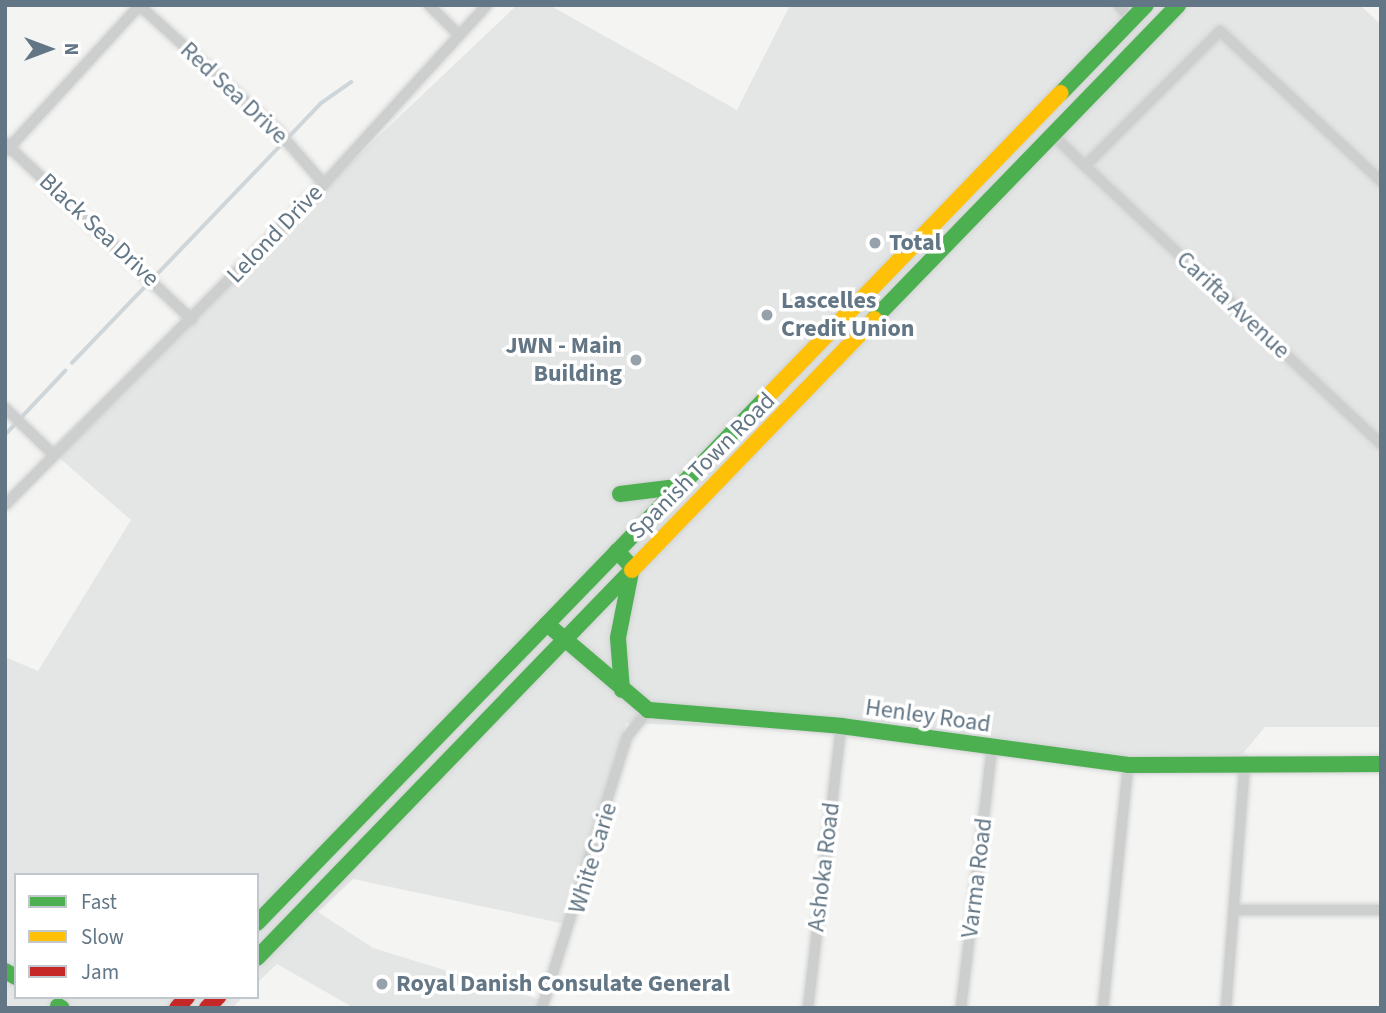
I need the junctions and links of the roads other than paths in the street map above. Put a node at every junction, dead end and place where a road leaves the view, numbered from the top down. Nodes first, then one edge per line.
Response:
1 (140, 5) edge
2 (429, 5) edge
3 (487, 5) edge
4 (1119, 5) edge
5 (1146, 5) edge
6 (1178, 5) edge
7 (1131, 21) junction
8 (459, 35) junction
9 (1053, 135) junction
10 (7, 147) edge
11 (1085, 166) junction
12 (1381, 181) edge
13 (324, 184) junction
14 (879, 282) junction
15 (899, 300) junction
16 (192, 320) junction
17 (6, 410) edge
18 (1381, 444) edge
19 (54, 455) junction
20 (680, 486) junction
21 (620, 494) dead end
22 (5, 505) edge
23 (617, 551) junction
24 (632, 567) junction
25 (547, 624) junction
26 (566, 641) junction
27 (622, 690) junction
28 (648, 710) junction
29 (841, 726) junction
30 (992, 748) junction
31 (1245, 761) junction
32 (1381, 764) edge
33 (1128, 765) junction
34 (441, 769) junction
35 (308, 870) junction
36 (1235, 911) junction
37 (1381, 911) edge
38 (259, 921) edge
39 (259, 956) edge
40 (542, 1008) edge
41 (807, 1008) edge
42 (961, 1008) edge
43 (1103, 1008) edge
44 (1226, 1008) edge

1 - 10 street
1 - 13 street, Red Sea Drive
2 - 8 street
3 - 8 street, Lelond Drive
4 - 7 street
5 - 7 main road, Spanish Town Road
6 - 9 main road, Spanish Town Road
7 - 14 main road, Spanish Town Road
8 - 13 street, Lelond Drive
9 - 11 street, Carifta Avenue
9 - 15 main road, Spanish Town Road
10 - 16 street, Black Sea Drive
11 - 12 street
11 - 18 street, Carifta Avenue
13 - 16 street, Lelond Drive
14 - 15 main road
14 - 20 main road, Spanish Town Road
15 - 24 main road, Spanish Town Road
16 - 19 street, Lelond Drive
17 - 19 street
19 - 22 street, Lelond Drive
20 - 21 main road
20 - 23 main road, Spanish Town Road
23 - 24 main road
23 - 25 main road, Spanish Town Road
24 - 26 main road, Spanish Town Road
24 - 27 main road
25 - 26 main road
25 - 35 main road, Spanish Town Road
26 - 27 main road
26 - 34 main road, Spanish Town Road
27 - 28 main road
28 - 29 main road, Henley Road
28 - 40 street, White Carie
29 - 30 main road, Henley Road
29 - 41 street, Ashoka Road
30 - 33 main road, Henley Road
30 - 42 street, Varma Road
31 - 32 main road, Henley Road
31 - 33 main road, Henley Road
31 - 36 street
33 - 43 street
34 - 35 main road
34 - 39 main road, Spanish Town Road
35 - 38 main road, Spanish Town Road
36 - 37 street
36 - 44 street

